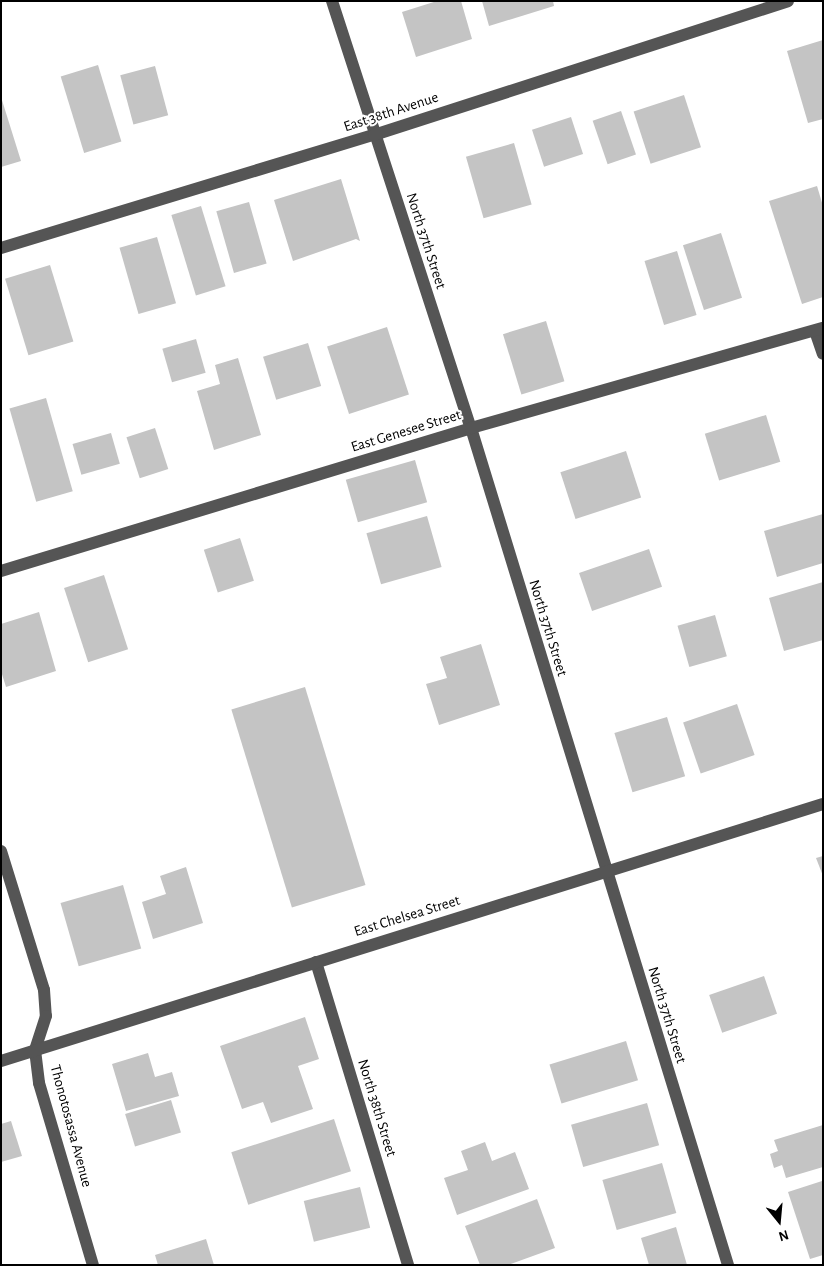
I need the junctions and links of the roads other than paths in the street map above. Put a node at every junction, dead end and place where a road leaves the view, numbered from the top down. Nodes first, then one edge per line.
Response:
1 (332, 1) edge
2 (788, 1) edge
3 (374, 135) junction
4 (1, 248) edge
5 (819, 330) edge
6 (823, 354) edge
7 (471, 428) junction
8 (1, 572) edge
9 (823, 804) edge
10 (1, 850) edge
11 (605, 872) junction
12 (316, 962) junction
13 (35, 1050) junction
14 (1, 1061) edge
15 (93, 1265) edge
16 (408, 1265) edge
17 (728, 1265) edge

1 - 3 street, North 37th Street
2 - 3 street, East 38th Avenue
3 - 4 street, East 38th Avenue
3 - 7 street, North 37th Street
5 - 6 street
5 - 7 street, East Genesee Street
7 - 8 street, East Genesee Street
7 - 11 street, North 37th Street
9 - 11 street, East Chelsea Street
10 - 13 street, Thonotosassa Avenue
11 - 12 street, East Chelsea Street
11 - 17 street, North 37th Street
12 - 13 street, East Chelsea Street
12 - 16 street, North 38th Street
13 - 14 street, East Chelsea Street
13 - 15 street, Thonotosassa Avenue

